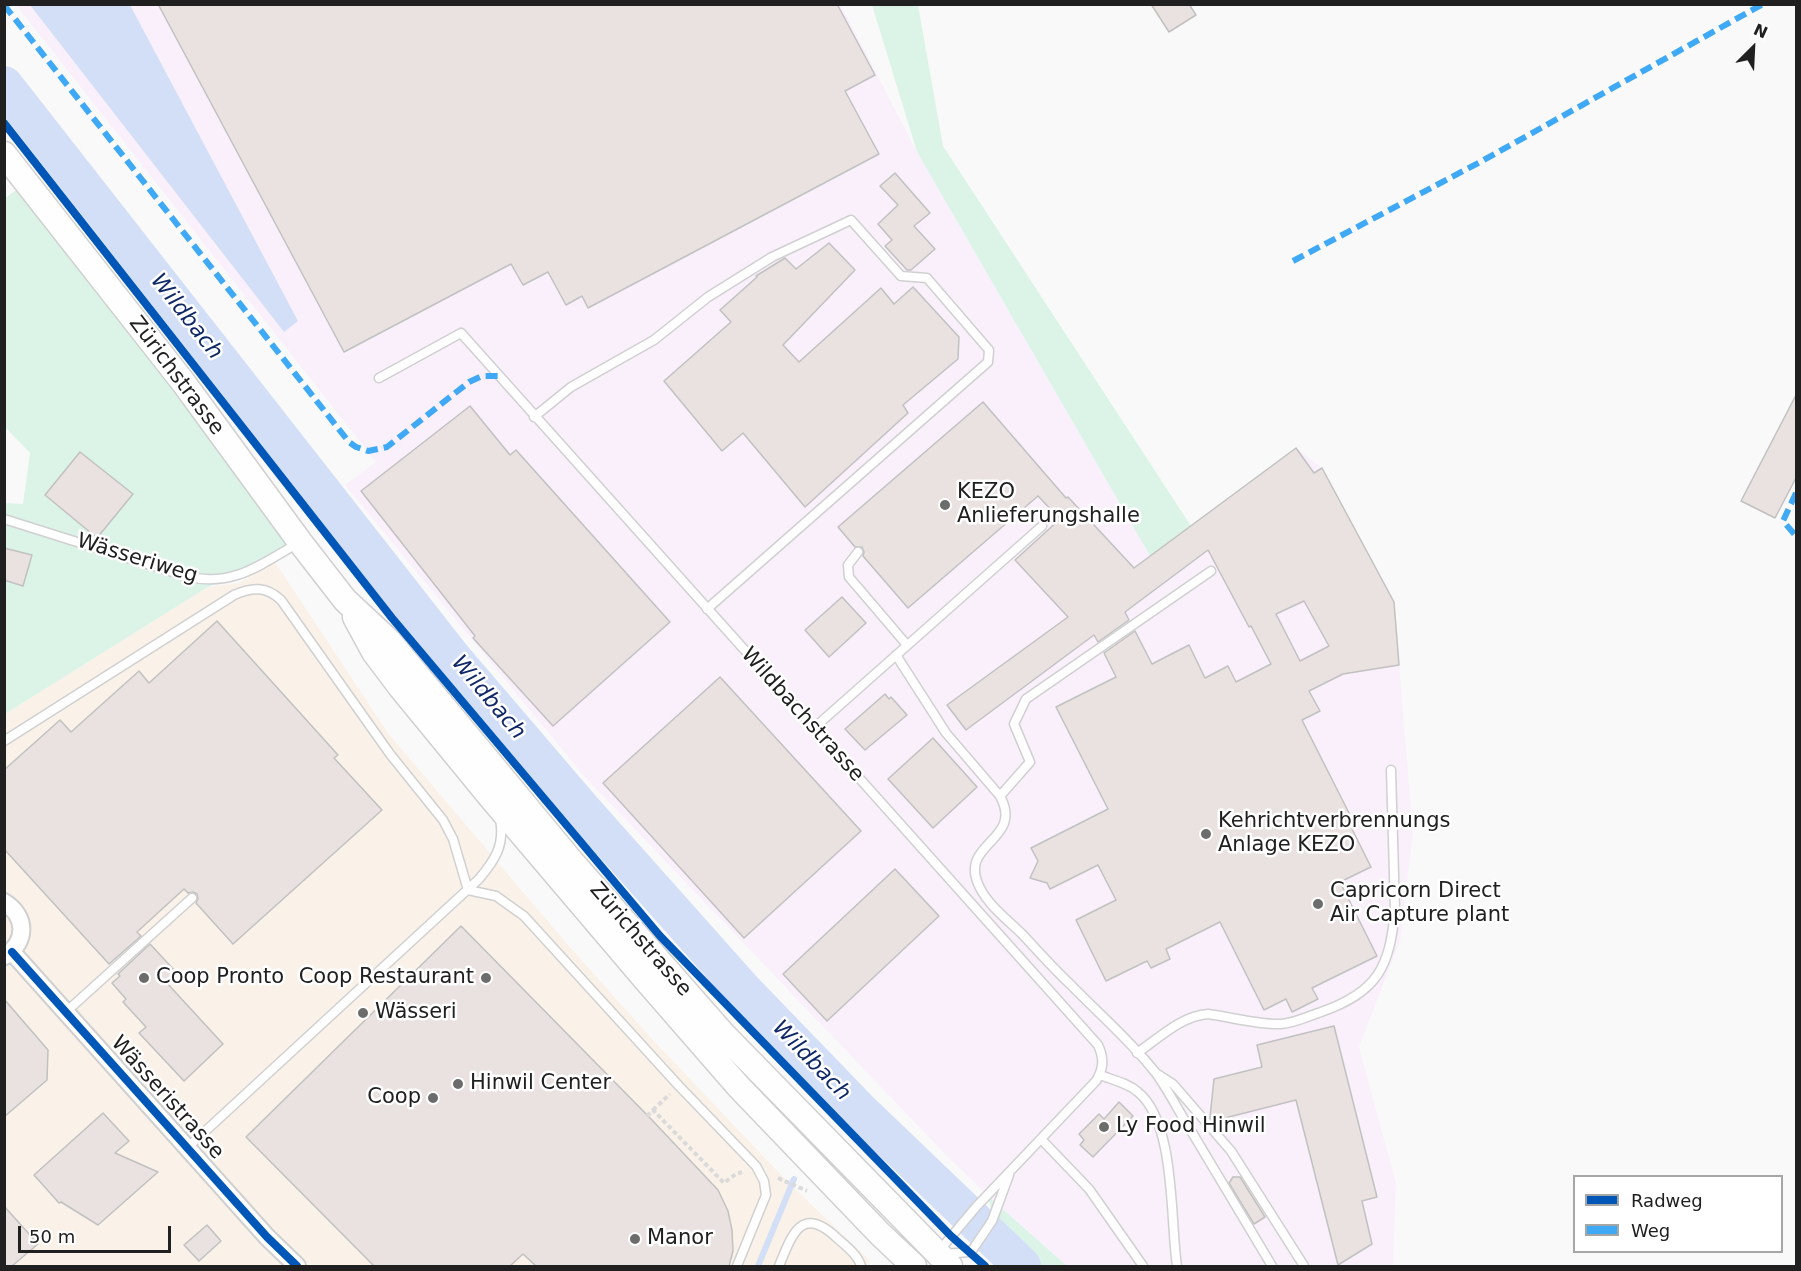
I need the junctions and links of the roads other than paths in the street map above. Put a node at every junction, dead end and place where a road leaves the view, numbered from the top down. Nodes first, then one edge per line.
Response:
1 (4, 154) edge
2 (379, 378) dead end
3 (534, 417) junction
4 (4, 519) edge
5 (1042, 526) dead end
6 (300, 542) junction
7 (858, 552) dead end
8 (1211, 571) dead end
9 (345, 600) junction
10 (707, 609) junction
11 (907, 645) junction
12 (896, 655) junction
13 (814, 728) junction
14 (4, 741) edge
15 (1391, 770) dead end
16 (1000, 796) junction
17 (492, 799) junction
18 (468, 890) junction
19 (192, 898) dead end
20 (4, 902) edge
21 (8, 954) edge
22 (67, 1011) junction
23 (1137, 1053) junction
24 (1155, 1072) junction
25 (1100, 1075) junction
26 (1041, 1139) junction
27 (188, 1148) junction
28 (1011, 1170) junction
29 (936, 1262) edge
30 (297, 1266) edge
31 (737, 1266) edge
32 (779, 1266) edge
33 (861, 1266) edge
34 (914, 1266) edge
35 (1143, 1266) edge
36 (1177, 1266) edge
37 (1272, 1266) edge
38 (1304, 1266) edge

1 - 6 main road, Zürichstrasse
2 - 3 lane, Wildbachstrasse
3 - 10 lane, Wildbachstrasse
3 - 10 lane
4 - 6 lane, Wässeriweg
5 - 11 lane
6 - 9 main road, Zürichstrasse
7 - 11 lane
8 - 16 lane
9 - 17 main road, Zürichstrasse
9 - 29 main road, Zürichstrasse
10 - 13 lane, Wildbachstrasse
11 - 12 lane
12 - 13 lane
12 - 16 lane
13 - 25 lane, Wildbachstrasse
14 - 18 lane
15 - 23 lane
16 - 23 lane
17 - 18 lane
17 - 34 main road, Zürichstrasse
18 - 27 lane
18 - 31 lane
19 - 22 lane
20 - 21 street, Wässeristrasse
21 - 22 street, Wässeristrasse
22 - 27 street, Wässeristrasse
23 - 24 lane
24 - 37 lane
24 - 38 lane
25 - 26 lane
25 - 36 lane
26 - 28 lane
26 - 35 lane
27 - 30 street, Wässeristrasse
28 - 29 lane
28 - 29 lane
32 - 33 lane

